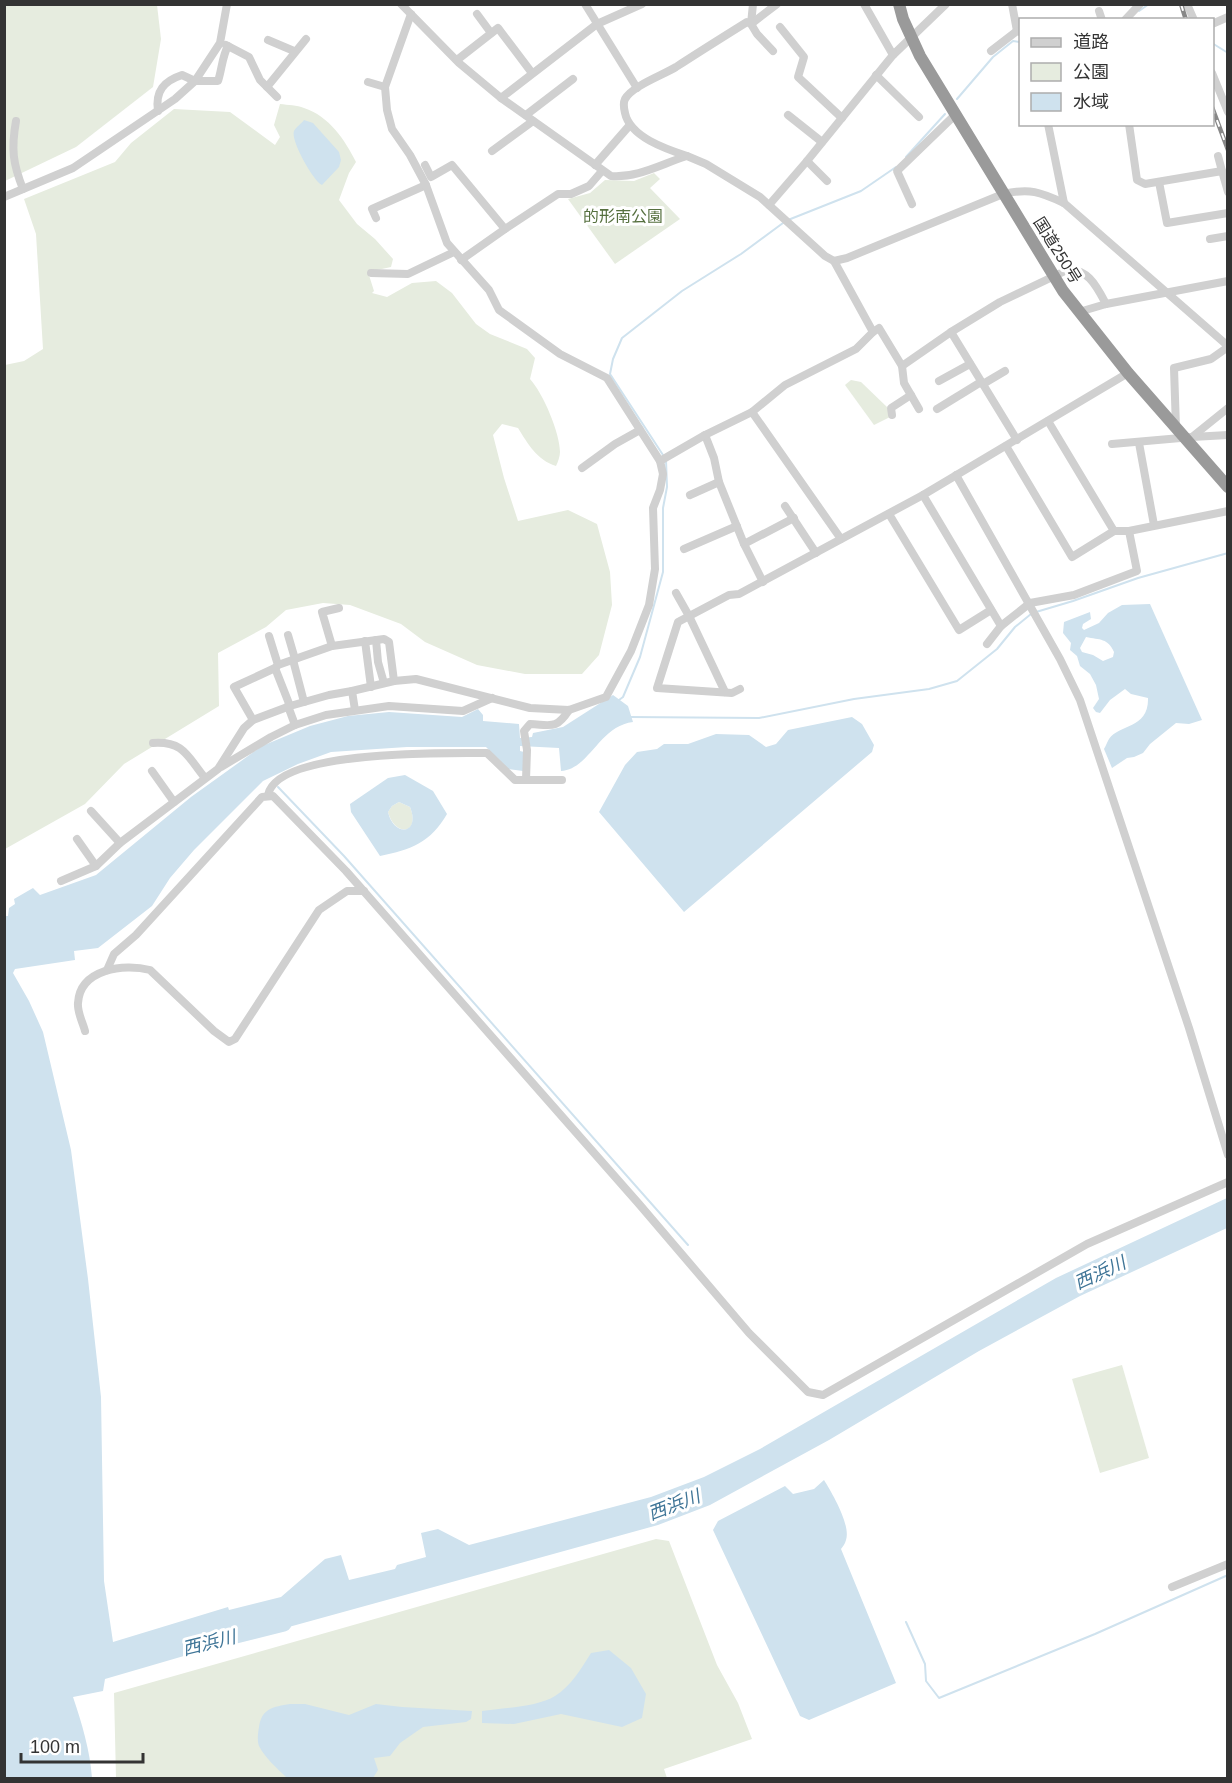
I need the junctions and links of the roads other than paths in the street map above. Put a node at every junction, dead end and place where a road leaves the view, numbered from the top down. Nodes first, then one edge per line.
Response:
1 (226, 4) edge
2 (401, 4) edge
3 (585, 4) edge
4 (642, 4) edge
5 (753, 4) edge
6 (777, 4) edge
7 (864, 4) edge
8 (899, 4) edge
9 (946, 4) edge
10 (1012, 4) edge
11 (1140, 4) edge
12 (1187, 4) edge
13 (411, 14) junction
14 (477, 14) dead end
15 (1127, 18) edge
16 (1193, 18) edge
17 (597, 24) junction
18 (751, 24) junction
19 (780, 27) dead end
20 (1019, 32) edge
21 (491, 33) junction
22 (911, 38) junction
23 (306, 39) dead end
24 (268, 40) dead end
25 (224, 44) junction
26 (294, 51) junction
27 (773, 51) dead end
28 (991, 51) dead end
29 (892, 55) junction
30 (457, 60) junction
31 (532, 73) junction
32 (876, 75) junction
33 (1214, 78) edge
34 (573, 79) dead end
35 (195, 81) junction
36 (368, 82) dead end
37 (267, 87) junction
38 (385, 87) junction
39 (637, 88) junction
40 (277, 97) dead end
41 (501, 98) junction
42 (158, 111) junction
43 (1227, 112) edge
44 (956, 114) junction
45 (788, 115) dead end
46 (919, 117) dead end
47 (529, 118) junction
48 (842, 118) junction
49 (16, 121) dead end
50 (629, 126) junction
51 (1048, 126) edge
52 (1129, 126) edge
53 (822, 142) junction
54 (492, 151) dead end
55 (687, 156) junction
56 (1218, 156) dead end
57 (807, 161) junction
58 (425, 165) dead end
59 (598, 168) junction
60 (1222, 171) junction
61 (827, 181) dead end
62 (1159, 182) junction
63 (426, 185) junction
64 (23, 189) junction
65 (1227, 192) edge
66 (1003, 194) junction
67 (4, 197) edge
68 (1064, 203) junction
69 (912, 204) dead end
70 (769, 205) junction
71 (1227, 213) edge
72 (376, 218) dead end
73 (505, 229) junction
74 (1227, 236) edge
75 (1210, 238) dead end
76 (454, 252) junction
77 (461, 260) junction
78 (834, 261) junction
79 (371, 273) dead end
80 (1054, 277) junction
81 (1227, 281) edge
82 (1164, 292) junction
83 (1106, 304) junction
84 (1079, 312) junction
85 (873, 332) junction
86 (951, 332) junction
87 (1227, 347) edge
88 (970, 363) junction
89 (902, 366) junction
90 (1005, 371) dead end
91 (1128, 373) junction
92 (939, 381) dead end
93 (982, 383) junction
94 (912, 395) junction
95 (1227, 408) edge
96 (919, 409) dead end
97 (937, 409) dead end
98 (752, 412) junction
99 (892, 415) dead end
100 (1048, 421) junction
101 (640, 430) junction
102 (705, 435) junction
103 (1184, 435) junction
104 (1227, 435) edge
105 (1017, 440) junction
106 (1139, 443) junction
107 (1112, 444) dead end
108 (1006, 446) junction
109 (660, 461) junction
110 (582, 468) dead end
111 (956, 475) junction
112 (719, 482) junction
113 (1227, 487) edge
114 (690, 495) dead end
115 (923, 495) junction
116 (785, 506) dead end
117 (1227, 511) edge
118 (889, 514) junction
119 (794, 518) junction
120 (1154, 525) junction
121 (737, 526) junction
122 (1114, 531) junction
123 (1129, 531) junction
124 (842, 539) junction
125 (744, 544) junction
126 (684, 549) dead end
127 (816, 553) junction
128 (763, 582) junction
129 (676, 592) dead end
130 (339, 608) dead end
131 (991, 610) junction
132 (1033, 610) junction
133 (689, 616) junction
134 (1001, 626) junction
135 (288, 635) dead end
136 (269, 636) dead end
137 (376, 640) junction
138 (364, 641) junction
139 (987, 644) dead end
140 (332, 646) junction
141 (294, 660) junction
142 (277, 667) junction
143 (394, 681) junction
144 (384, 683) junction
145 (371, 687) junction
146 (740, 689) dead end
147 (352, 692) junction
148 (725, 692) junction
149 (492, 698) junction
150 (304, 702) junction
151 (289, 706) junction
152 (355, 710) junction
153 (568, 710) junction
154 (253, 720) junction
155 (295, 725) junction
156 (153, 743) dead end
157 (218, 769) junction
158 (152, 771) dead end
159 (205, 778) junction
160 (526, 780) junction
161 (562, 780) dead end
162 (268, 795) junction
163 (174, 802) junction
164 (91, 811) dead end
165 (77, 839) dead end
166 (120, 843) junction
167 (96, 866) junction
168 (61, 881) dead end
169 (364, 891) junction
170 (107, 970) junction
171 (85, 1031) dead end
172 (1227, 1155) edge
173 (1227, 1182) edge
174 (1227, 1564) edge
175 (1172, 1587) dead end

1 - 25 street
2 - 13 street
3 - 17 street
4 - 17 street
5 - 18 street
6 - 18 street
7 - 29 street
8 - 22 highway, 国道250号
9 - 22 street
10 - 20 street
11 - 15 street
12 - 16 street
13 - 30 street
13 - 38 street
14 - 21 street
17 - 31 street
17 - 39 street
18 - 27 street
18 - 39 street
19 - 48 street
20 - 28 street
21 - 30 street
21 - 31 street
22 - 29 street
22 - 44 highway, 国道250号
23 - 26 street
24 - 26 street
25 - 35 street
25 - 35 street
25 - 37 street
26 - 37 street
29 - 32 street
30 - 41 street
31 - 41 street
32 - 46 street
32 - 48 street
33 - 43 street
34 - 47 street
35 - 42 street
35 - 42 street
36 - 38 street
37 - 40 street
38 - 63 street
39 - 50 street
41 - 47 street
42 - 64 street
44 - 66 highway, 国道250号
44 - 69 street
45 - 53 street
47 - 54 street
47 - 59 street
48 - 53 street
49 - 64 street
50 - 55 street
50 - 59 street
51 - 68 street
52 - 62 street
53 - 57 street
55 - 59 street
55 - 70 street
56 - 60 street
57 - 61 street
57 - 70 street
58 - 73 street
59 - 73 street
60 - 62 street
60 - 65 street
62 - 71 street
63 - 72 street
63 - 76 street
64 - 67 street
66 - 68 street
66 - 78 street
66 - 80 highway, 国道250号
68 - 82 street
70 - 78 street
73 - 77 street
74 - 75 street
76 - 77 street
76 - 79 street
77 - 101 street
78 - 85 street
80 - 83 street
80 - 84 highway, 国道250号
80 - 86 street
81 - 82 street
82 - 83 street
82 - 87 street
83 - 84 street
84 - 91 highway, 国道250号
85 - 89 street
85 - 98 street
86 - 88 street
86 - 89 street
87 - 103 street
88 - 92 street
88 - 93 street
89 - 94 street
90 - 93 street
91 - 100 street
91 - 103 highway, 国道250号
93 - 97 street
93 - 105 street
94 - 96 street
94 - 99 street
95 - 103 street
98 - 102 street
98 - 124 street
100 - 105 street
100 - 122 street
101 - 109 street
101 - 110 street
102 - 109 street
102 - 112 street
103 - 104 street
103 - 106 street
103 - 113 highway, 国道250号
105 - 108 street
106 - 107 street
106 - 120 street
108 - 111 street
108 - 122 street
109 - 153 street
111 - 115 street
111 - 132 street
112 - 114 street
112 - 121 street
115 - 118 street
115 - 131 street
116 - 119 street
117 - 120 street
118 - 124 street
118 - 131 street
119 - 125 street
119 - 127 street
120 - 123 street
121 - 125 street
121 - 126 street
122 - 123 street
123 - 132 street
124 - 127 street
125 - 128 street
127 - 128 street
128 - 133 street
129 - 133 street
130 - 140 street
131 - 134 street
132 - 134 street
132 - 172 street
133 - 148 street
133 - 148 street
134 - 139 street
135 - 141 street
136 - 142 street
137 - 138 street
137 - 143 street
137 - 144 street
138 - 140 street
138 - 145 street
140 - 141 street
141 - 142 street
141 - 150 street
142 - 151 street
142 - 154 street
143 - 144 street
143 - 149 street
144 - 145 street
145 - 147 street
146 - 148 street
147 - 150 street
147 - 152 street
149 - 152 street
149 - 153 street
150 - 151 street
151 - 154 street
151 - 155 street
152 - 155 street
153 - 160 street
154 - 157 street
155 - 157 street
156 - 159 street
157 - 159 street
158 - 163 street
159 - 163 street
160 - 161 street
160 - 162 street
162 - 169 street
162 - 170 street
163 - 166 street
164 - 166 street
165 - 167 street
166 - 167 street
167 - 168 street
169 - 170 street
169 - 173 street
170 - 171 street
174 - 175 street

